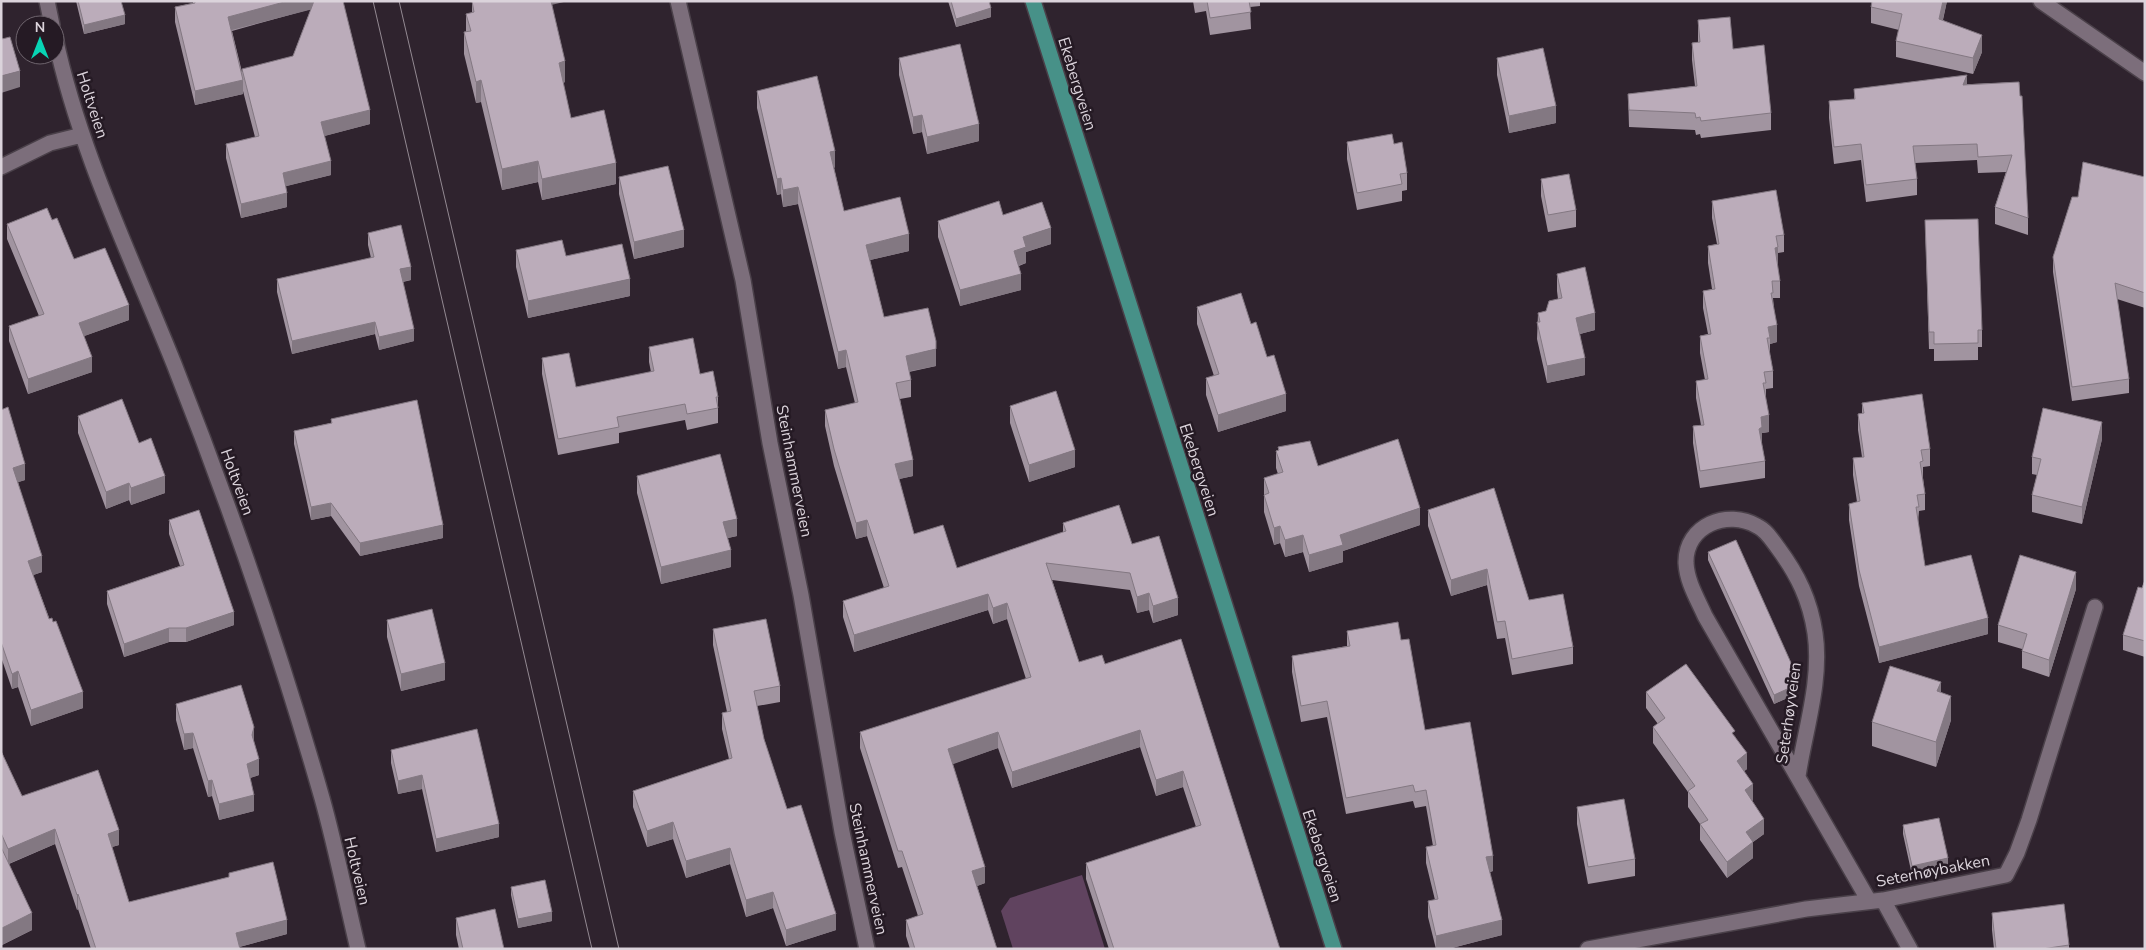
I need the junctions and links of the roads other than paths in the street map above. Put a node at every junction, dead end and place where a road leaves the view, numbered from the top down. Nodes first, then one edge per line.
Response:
1 (48, 1) edge
2 (678, 1) edge
3 (1033, 1) edge
4 (2041, 1) edge
5 (50, 15) edge
6 (61, 65) edge
7 (2145, 74) edge
8 (82, 135) junction
9 (1, 166) edge
10 (2095, 607) dead end
11 (1798, 776) junction
12 (1876, 900) junction
13 (358, 949) edge
14 (867, 949) edge
15 (1334, 949) edge
16 (1588, 949) edge
17 (1910, 949) edge

1 - 5 street
2 - 14 street, Steinhammerveien
3 - 15 main road, Ekebergveien
4 - 7 street
6 - 8 street, Holtveien
8 - 9 street
8 - 13 street, Holtveien
10 - 12 street, Seterhøybakken
11 - 11 street, Seterhøyveien
11 - 12 street, Seterhøyveien
12 - 16 street, Seterhøybakken
12 - 17 street

